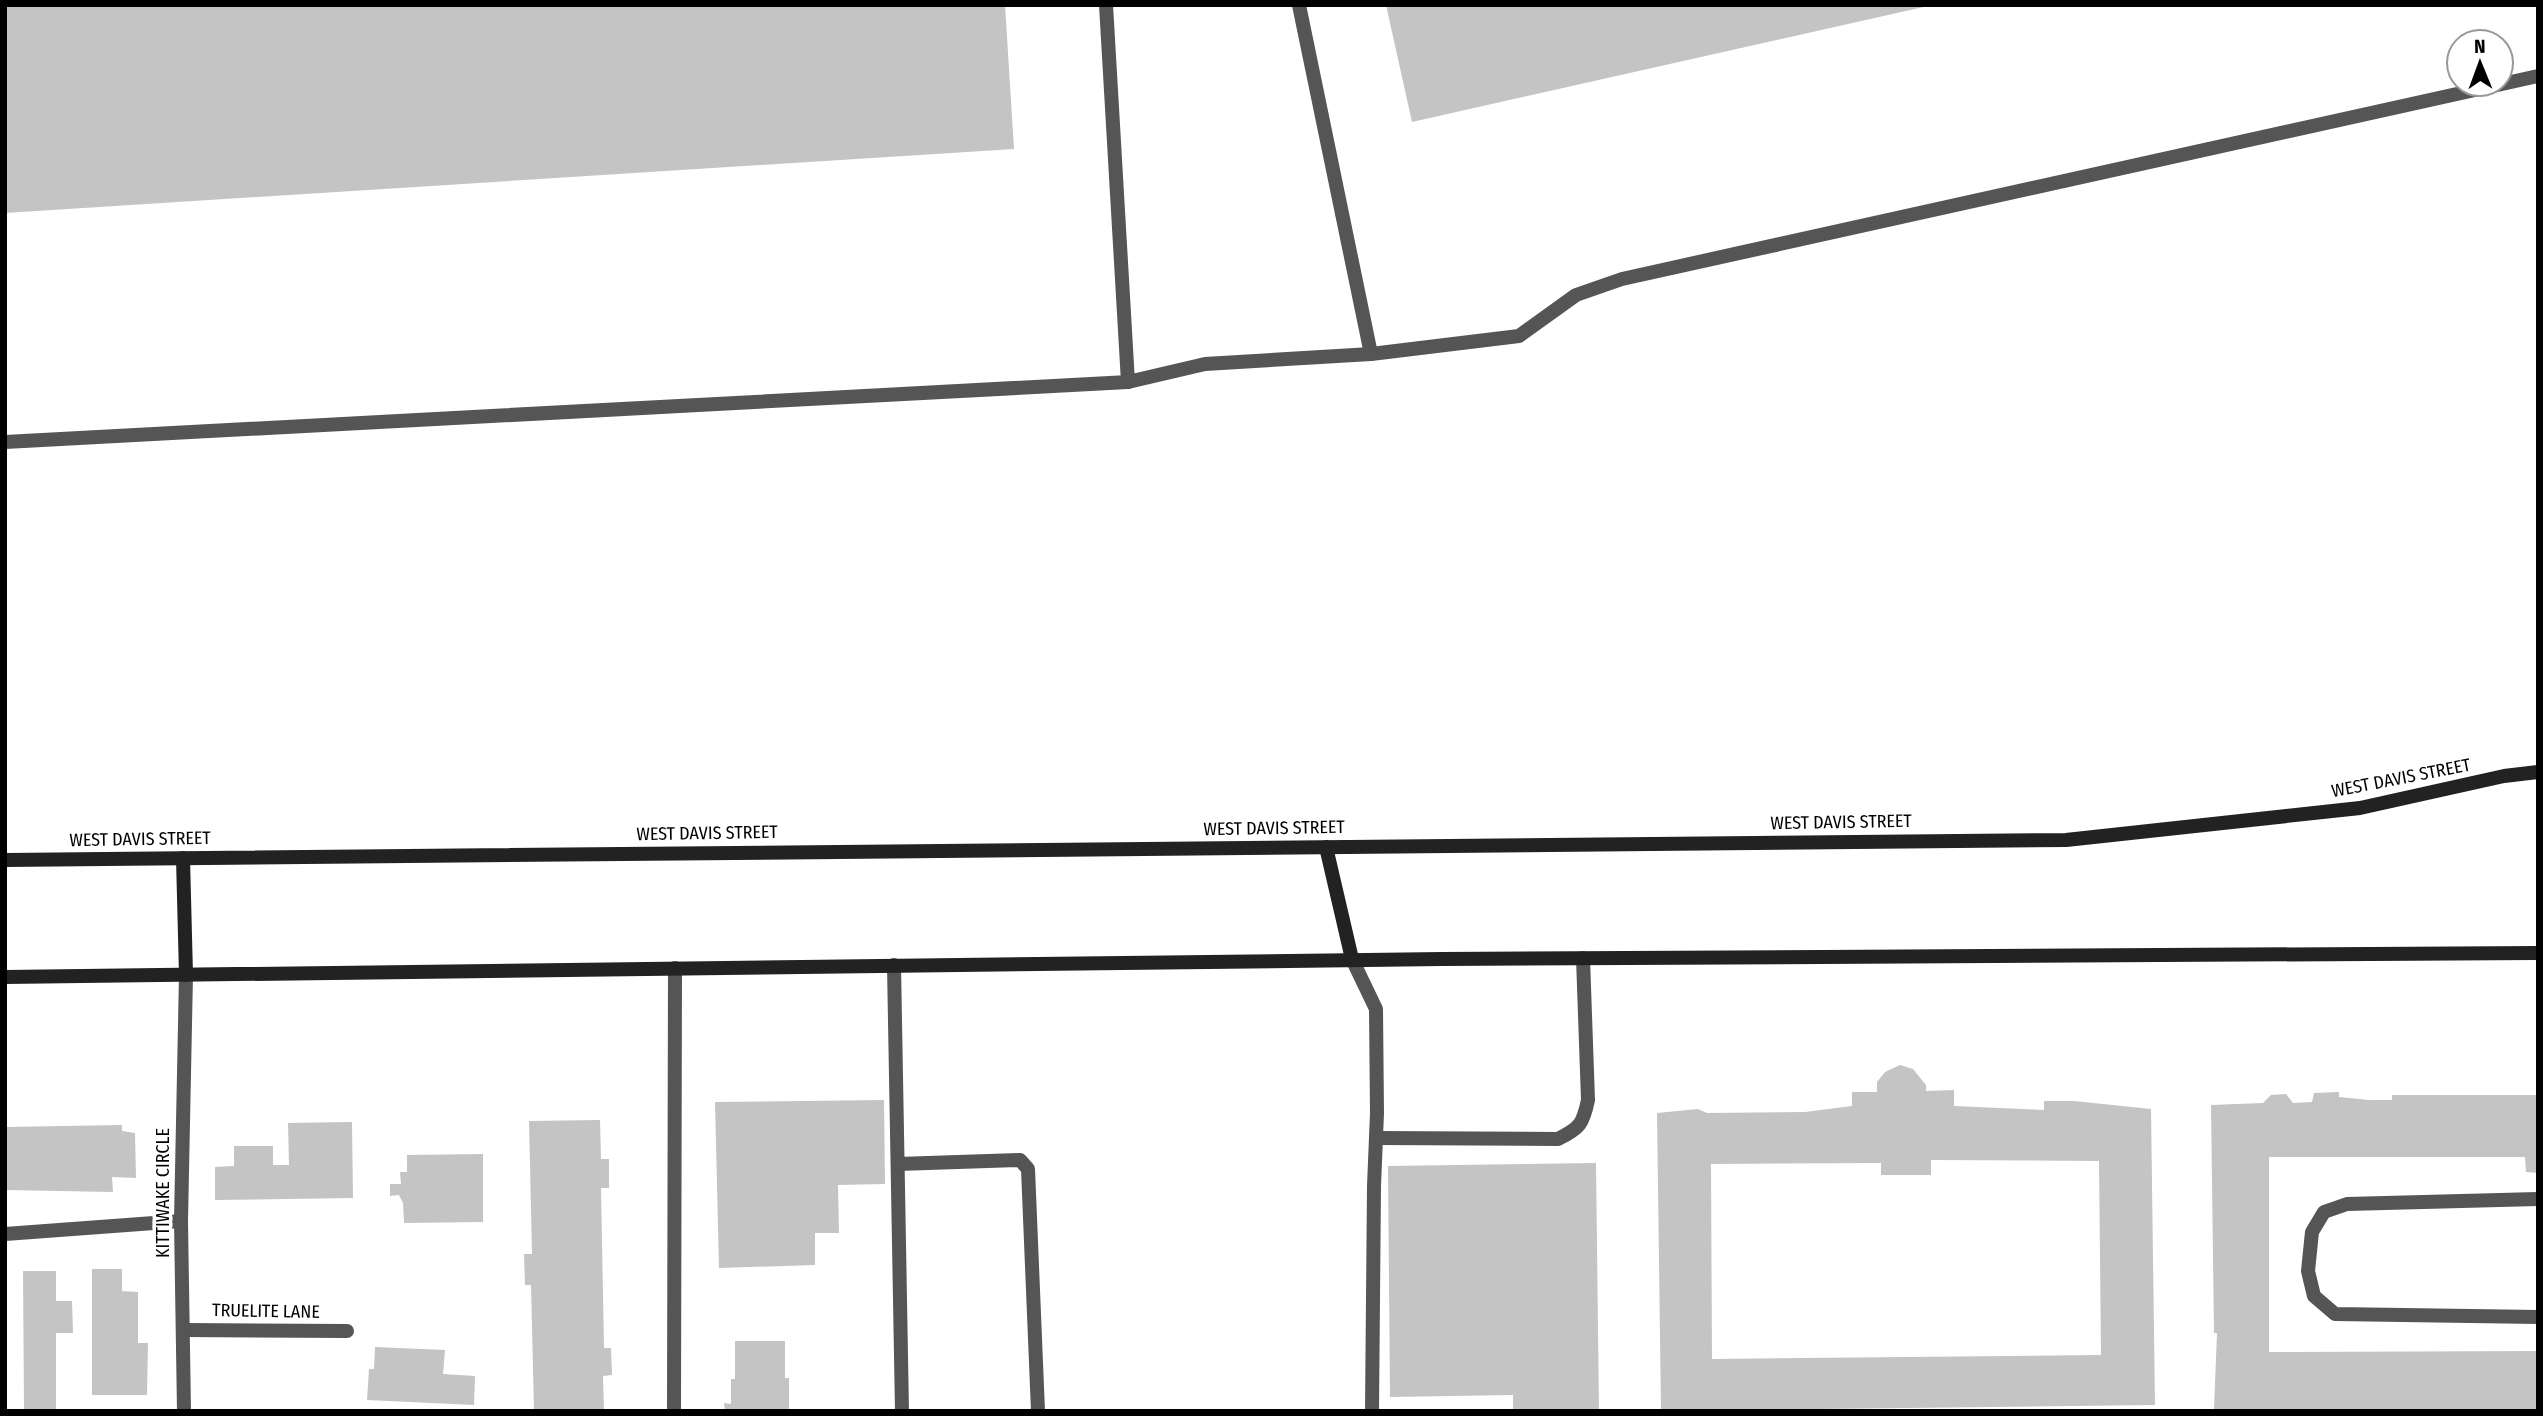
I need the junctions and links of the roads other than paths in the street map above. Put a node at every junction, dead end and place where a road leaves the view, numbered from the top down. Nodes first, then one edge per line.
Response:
1 (1105, 5) edge
2 (1299, 5) edge
3 (2538, 76) edge
4 (1371, 354) junction
5 (1128, 382) junction
6 (5, 442) edge
7 (2538, 770) edge
8 (1326, 846) junction
9 (183, 858) junction
10 (5, 860) edge
11 (2538, 953) edge
12 (1583, 958) junction
13 (1352, 960) junction
14 (894, 965) junction
15 (675, 968) junction
16 (186, 975) junction
17 (5, 977) edge
18 (1376, 1138) junction
19 (898, 1164) junction
20 (2538, 1199) edge
21 (181, 1221) junction
22 (5, 1234) edge
23 (2538, 1317) edge
24 (184, 1330) junction
25 (347, 1331) dead end
26 (184, 1411) edge
27 (674, 1411) edge
28 (902, 1411) edge
29 (1038, 1411) edge
30 (1372, 1411) edge

1 - 5 street
2 - 4 street
3 - 4 street
4 - 5 street
5 - 6 street
7 - 8 main road, WEST DAVIS STREET
8 - 9 main road, WEST DAVIS STREET
8 - 13 main road
9 - 10 main road, WEST DAVIS STREET
9 - 16 main road
11 - 12 main road
12 - 13 main road
12 - 18 street
13 - 14 main road
13 - 18 street
14 - 15 main road
14 - 19 street
15 - 16 main road
15 - 27 street
16 - 17 main road
16 - 21 street, KITTIWAKE CIRCLE
18 - 30 street
19 - 28 street
19 - 29 street
20 - 23 street
21 - 22 street
21 - 24 street, KITTIWAKE CIRCLE
24 - 25 street, TRUELITE LANE
24 - 26 street, KITTIWAKE CIRCLE

